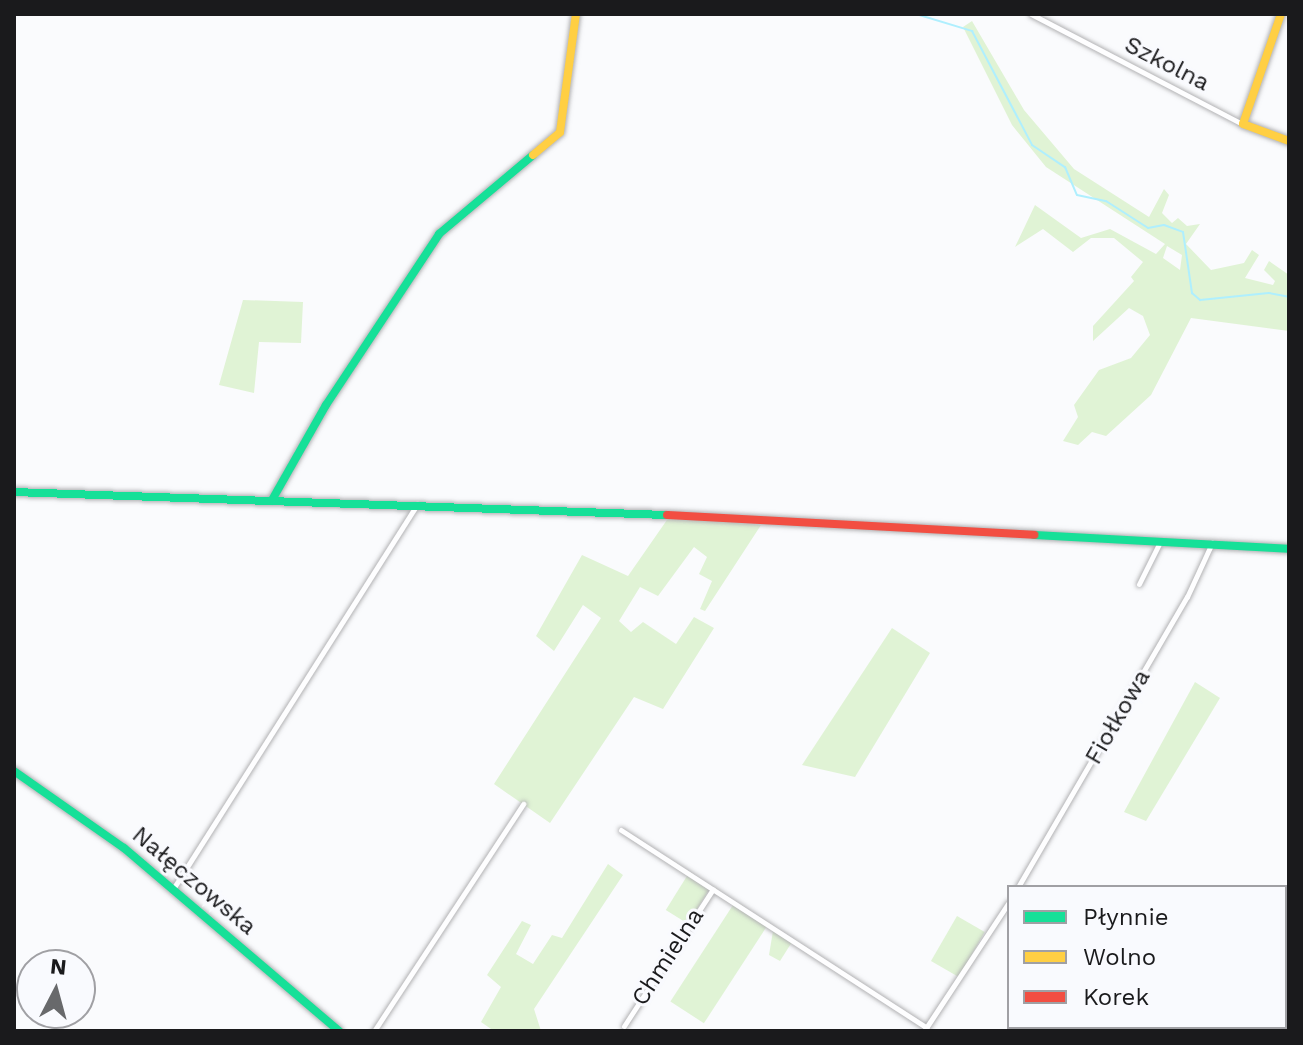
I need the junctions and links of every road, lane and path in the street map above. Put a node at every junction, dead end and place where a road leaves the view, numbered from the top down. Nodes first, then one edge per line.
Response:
1 (576, 14) edge
2 (1031, 14) edge
3 (1281, 14) edge
4 (1243, 124) junction
5 (1289, 141) edge
6 (14, 492) edge
7 (272, 500) junction
8 (417, 503) junction
9 (1161, 541) junction
10 (1212, 543) junction
11 (1289, 549) edge
12 (1139, 584) dead end
13 (14, 771) edge
14 (523, 804) dead end
15 (621, 830) dead end
16 (1019, 885) edge
17 (173, 889) junction
18 (713, 889) junction
19 (1007, 905) edge
20 (624, 1026) dead end
21 (926, 1029) edge
22 (339, 1031) edge
23 (374, 1031) edge

1 - 7 street
2 - 4 street, Szkolna
3 - 4 street
4 - 5 street, Szkolna
6 - 7 street
7 - 8 street
8 - 9 street
8 - 17 street
9 - 10 street
9 - 12 street
10 - 11 street
10 - 16 street, Fiołkowa
13 - 17 street, Nałęczowska
14 - 23 street
15 - 18 street
17 - 22 street, Nałęczowska
18 - 20 street, Chmielna
18 - 21 street
19 - 21 street

